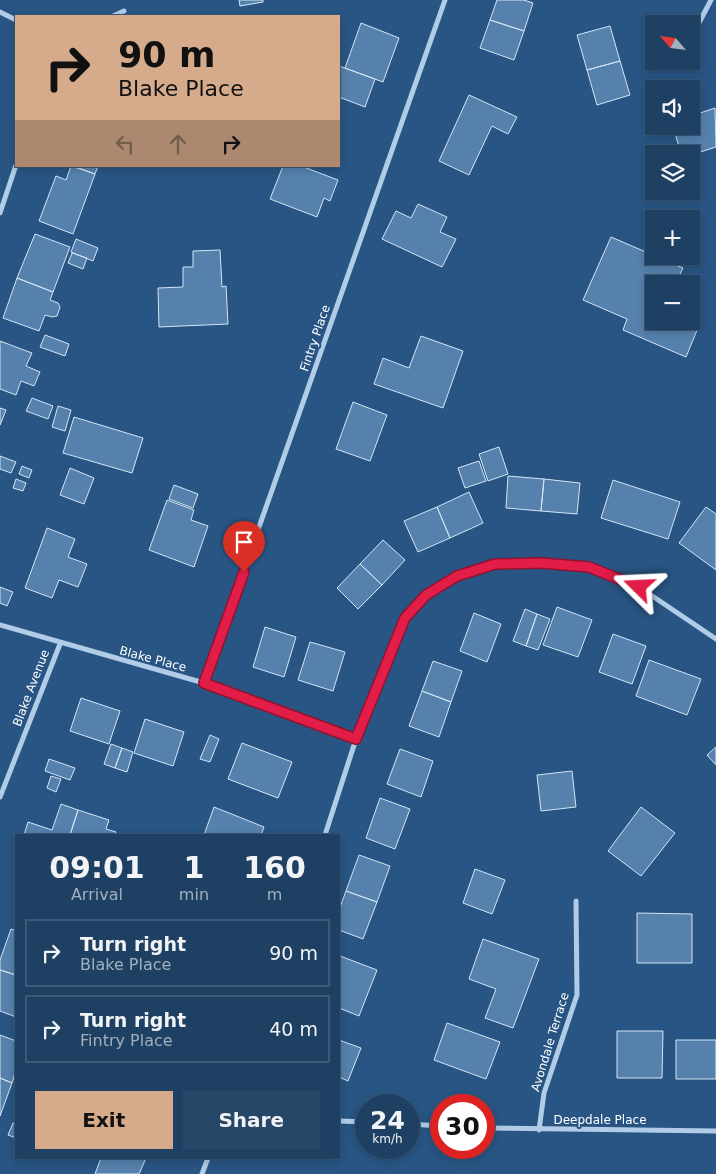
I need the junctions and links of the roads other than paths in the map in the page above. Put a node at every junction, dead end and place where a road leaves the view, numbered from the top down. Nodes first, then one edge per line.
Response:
1 (445, 0) edge
2 (711, 0) edge
3 (124, 11) dead end
4 (0, 12) edge
5 (115, 15) edge
6 (15, 20) edge
7 (700, 21) edge
8 (15, 167) edge
9 (0, 213) edge
10 (0, 625) edge
11 (716, 639) edge
12 (60, 644) junction
13 (204, 683) junction
14 (356, 739) junction
15 (0, 796) edge
16 (325, 834) edge
17 (576, 901) dead end
18 (340, 1121) edge
19 (355, 1122) edge
20 (495, 1128) edge
21 (539, 1130) junction
22 (716, 1131) edge
23 (208, 1159) edge
24 (202, 1174) edge

1 - 13 street, Fintry Place
2 - 7 street
3 - 5 street
4 - 6 street
8 - 9 street
10 - 12 street, Blake Place
11 - 14 street
12 - 13 street, Blake Place
12 - 15 street, Blake Avenue
13 - 14 street, Blake Place
14 - 16 street
17 - 21 street, Avondale Terrace
18 - 19 street
20 - 21 street, Deepdale Place
21 - 22 street, Deepdale Place
23 - 24 street

